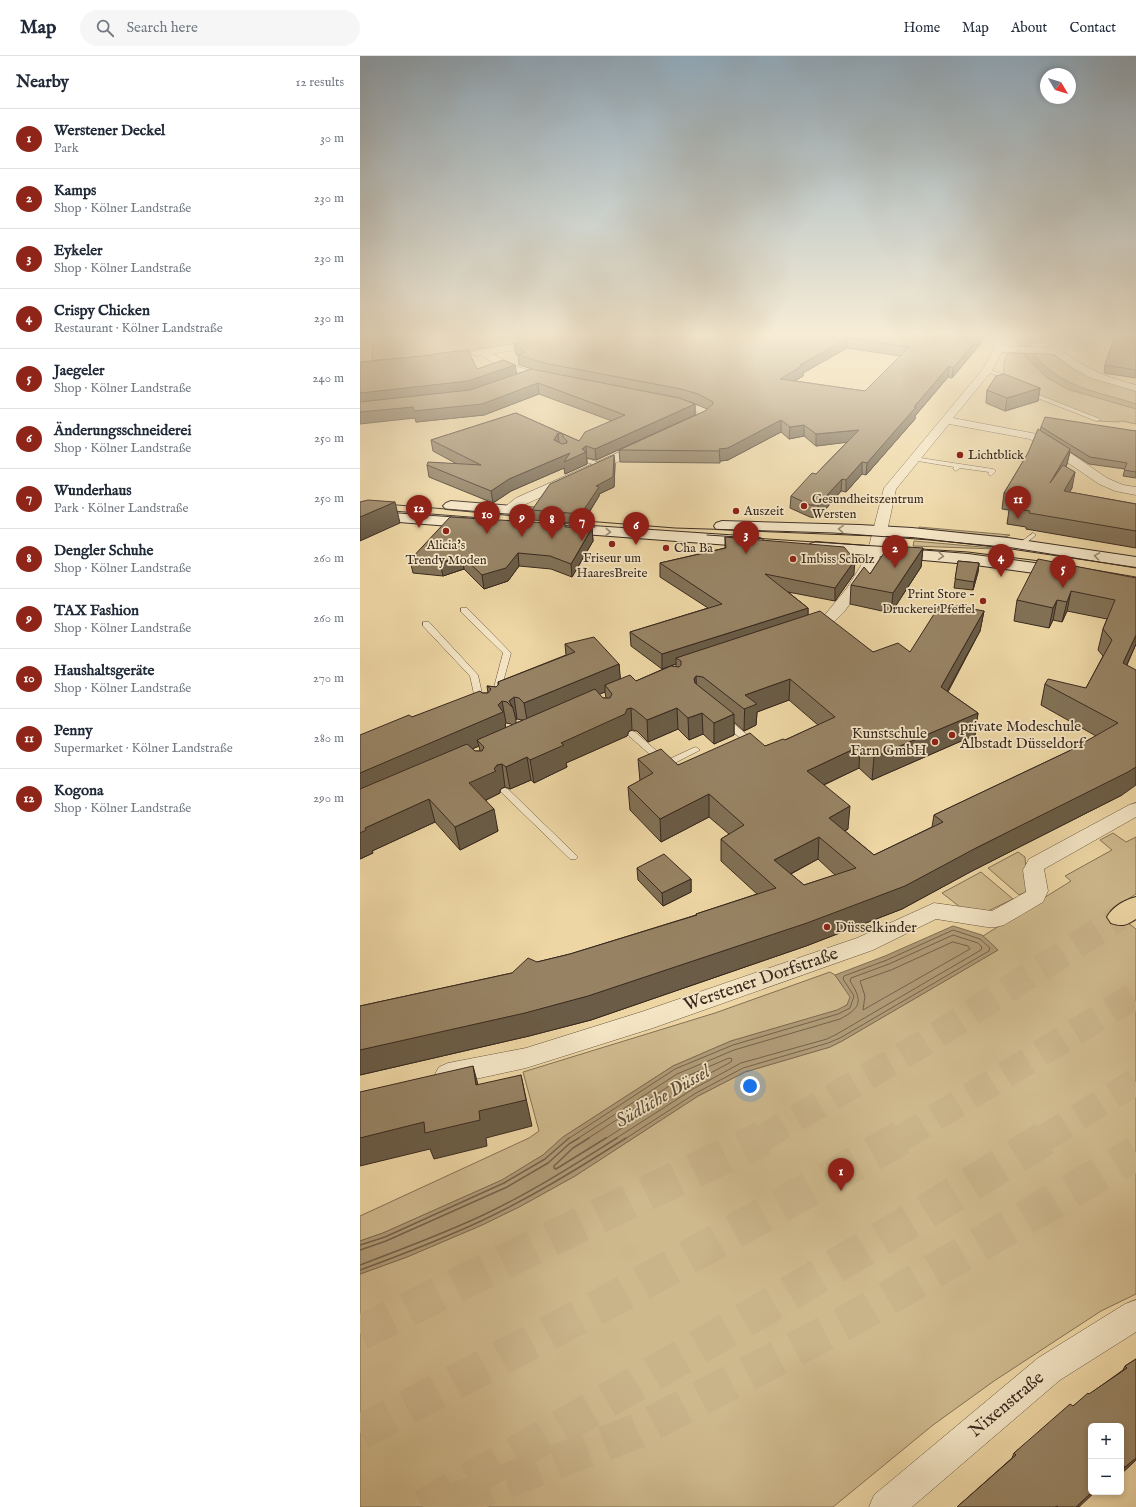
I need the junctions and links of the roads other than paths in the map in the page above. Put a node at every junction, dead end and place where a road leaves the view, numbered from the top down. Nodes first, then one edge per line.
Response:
1 (661, 401) edge
2 (962, 401) edge
3 (1049, 401) edge
4 (946, 420) junction
5 (1098, 420) dead end
6 (672, 432) edge
7 (651, 442) edge
8 (914, 459) junction
9 (588, 461) edge
10 (600, 465) junction
11 (992, 474) dead end
12 (1136, 491) edge
13 (436, 504) dead end
14 (360, 506) edge
15 (508, 510) junction
16 (360, 514) edge
17 (1033, 535) dead end
18 (708, 539) junction
19 (877, 541) junction
20 (772, 544) edge
21 (1016, 544) junction
22 (804, 546) edge
23 (1136, 562) edge
24 (1083, 575) edge
25 (464, 610) dead end
26 (426, 624) dead end
27 (791, 634) edge
28 (494, 703) edge
29 (484, 707) edge
30 (718, 716) edge
31 (632, 734) dead end
32 (696, 750) dead end
33 (759, 750) edge
34 (505, 791) dead end
35 (1136, 809) edge
36 (573, 857) dead end
37 (430, 1078) edge
38 (1136, 1315) edge
39 (886, 1507) edge

1 - 6 street
2 - 4 street
3 - 5 lane
4 - 8 street
4 - 12 street
7 - 10 street
8 - 11 lane
8 - 19 street
9 - 10 lane
10 - 15 street
13 - 15 main road
14 - 15 main road
19 -> 15 main road
16 -> 18 main road
17 - 21 lane
18 - 19 main road
18 - 20 main road
19 - 21 main road
19 - 22 main road
19 -> 24 main road
19 - 27 street
23 -> 21 main road
25 - 28 lane
26 - 29 lane
30 - 33 lane
31 - 32 lane
34 - 36 lane
35 - 37 street, Werstener Dorfstraße
38 - 39 street, Nixenstraße

